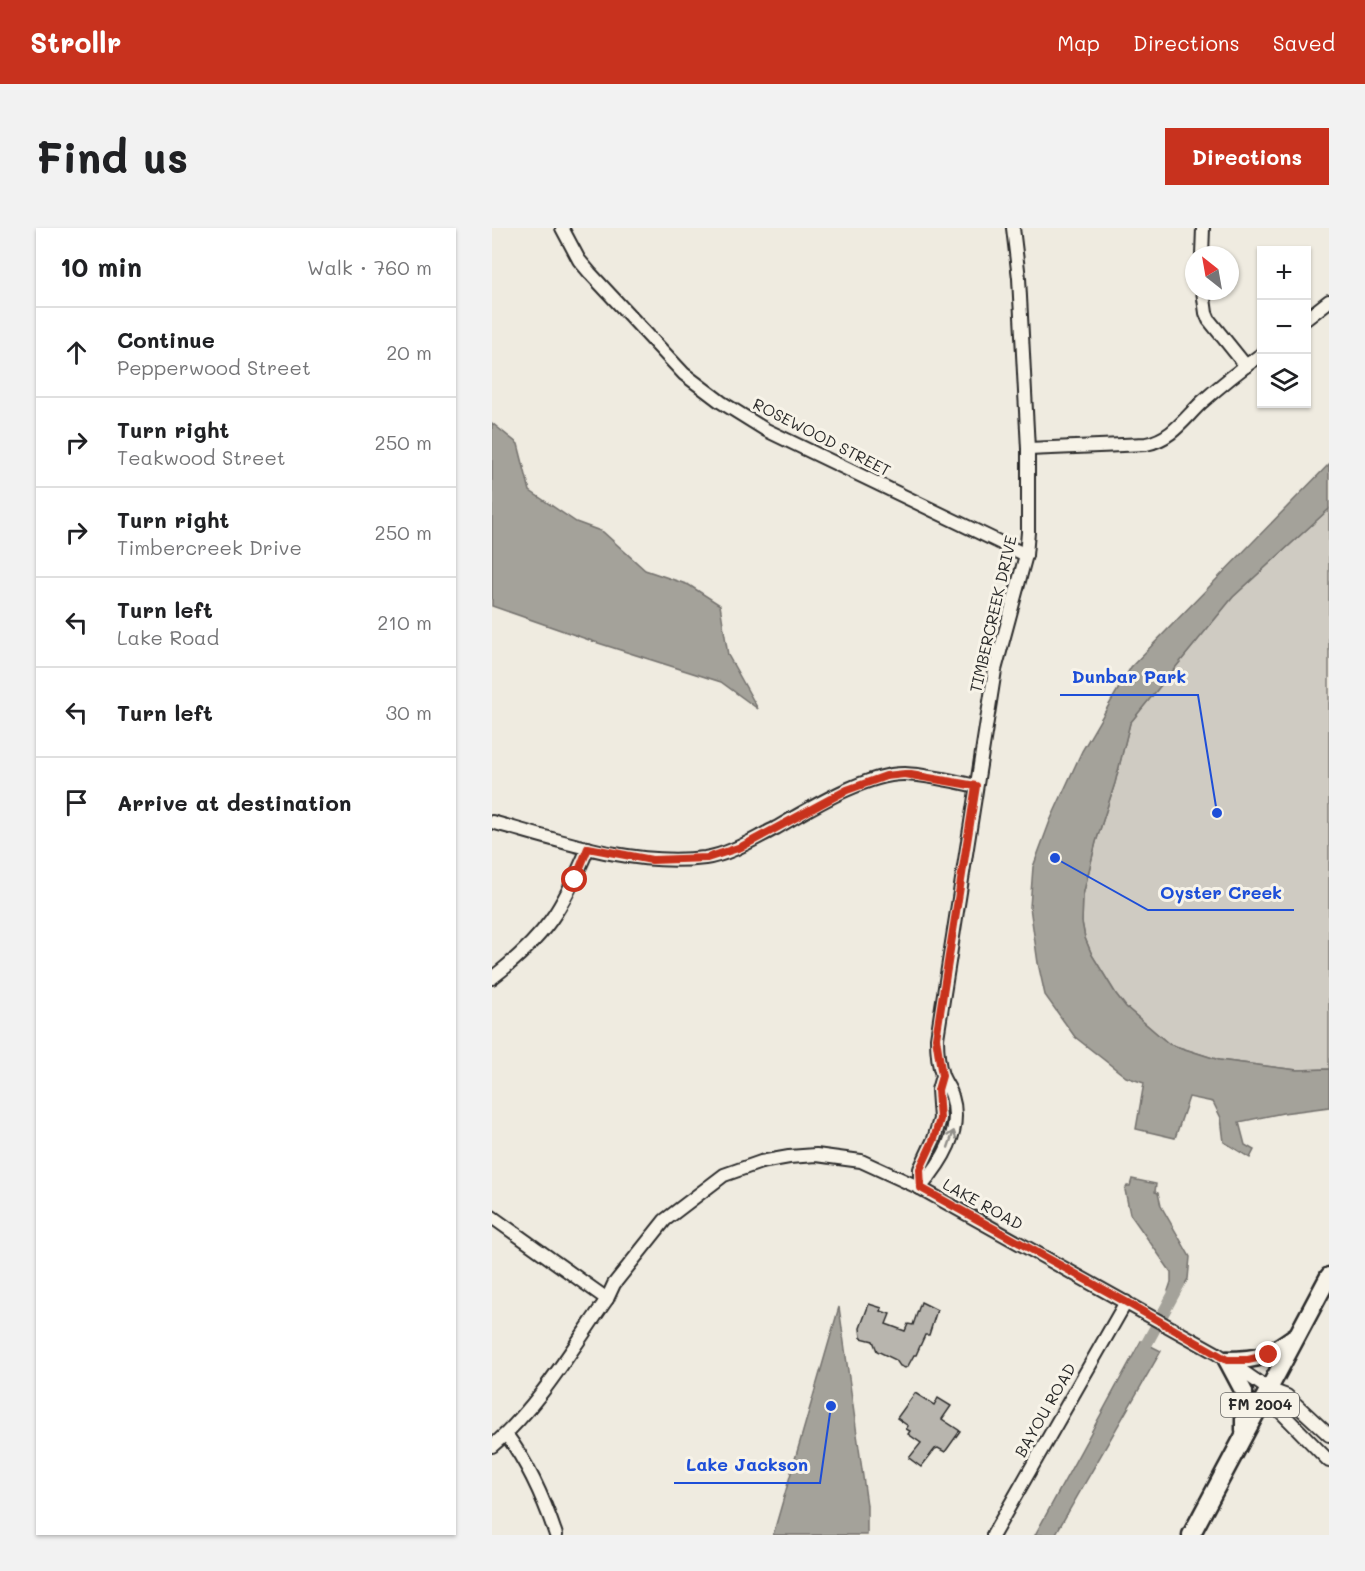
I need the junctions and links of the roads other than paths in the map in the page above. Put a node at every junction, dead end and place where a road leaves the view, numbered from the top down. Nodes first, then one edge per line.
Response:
1 (562, 228) edge
2 (1013, 228) edge
3 (1203, 228) edge
4 (1202, 246) edge
5 (1204, 300) edge
6 (1329, 301) edge
7 (1311, 315) edge
8 (1257, 358) edge
9 (1246, 366) junction
10 (1028, 448) junction
11 (1026, 555) junction
12 (976, 786) junction
13 (492, 822) edge
14 (588, 848) junction
15 (492, 978) edge
16 (921, 1188) junction
17 (492, 1217) edge
18 (1329, 1276) edge
19 (607, 1299) junction
20 (1126, 1302) junction
21 (1298, 1335) junction
22 (1227, 1360) junction
23 (1268, 1389) junction
24 (506, 1434) junction
25 (1244, 1435) junction
26 (1329, 1435) edge
27 (492, 1446) edge
28 (1329, 1461) edge
29 (556, 1535) edge
30 (993, 1535) edge
31 (1191, 1535) edge

1 - 11 street, ROSEWOOD STREET
2 - 10 street, TIMBERCREEK DRIVE
3 - 4 street
5 - 9 street
6 - 7 street
8 - 9 street
9 - 10 street
10 - 11 street, TIMBERCREEK DRIVE
11 - 12 street, TIMBERCREEK DRIVE
12 - 14 street
12 - 16 street, TIMBERCREEK DRIVE
13 - 14 street
14 - 15 street
16 - 19 street, LAKE ROAD
16 - 20 street, LAKE ROAD
17 - 19 street
18 - 21 main road, FM 2004 / FM 2004
19 - 24 street, LAKE ROAD
20 - 22 street, LAKE ROAD
20 - 30 street, BAYOU ROAD
21 - 22 main road
21 - 23 main road, FM 2004 / FM 2004
22 - 23 street, LAKE ROAD
22 - 25 main road
23 - 25 main road, FM 2004 / FM 2004
23 - 26 street, LAKE ROAD
23 - 28 street, LAKE ROAD
24 - 27 street, LAKE ROAD
24 - 29 street
25 - 31 main road, FM 2004 / FM 2004

